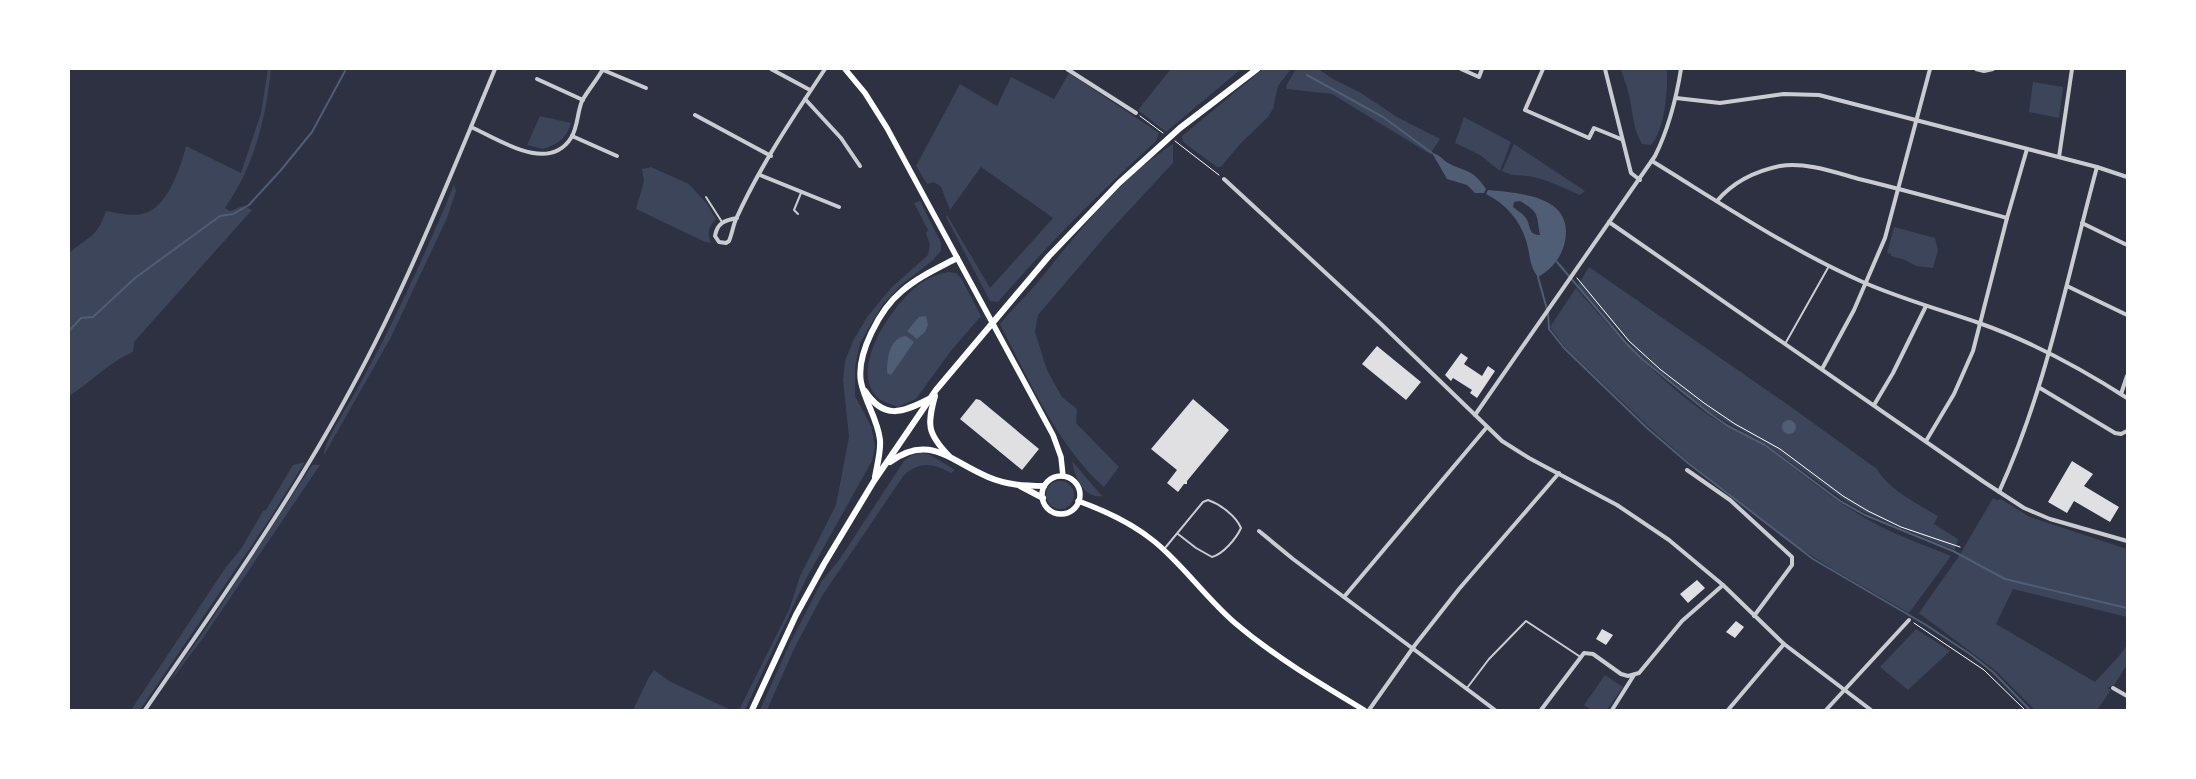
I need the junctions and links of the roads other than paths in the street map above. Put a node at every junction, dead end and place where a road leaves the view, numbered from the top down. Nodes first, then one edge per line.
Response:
1 (495, 69) edge
2 (603, 69) edge
3 (771, 69) edge
4 (825, 69) edge
5 (845, 69) edge
6 (1067, 69) edge
7 (1257, 69) edge
8 (1461, 69) edge
9 (1482, 69) edge
10 (1543, 69) edge
11 (1604, 69) edge
12 (1681, 69) edge
13 (1930, 69) edge
14 (1976, 69) edge
15 (1993, 69) edge
16 (2072, 69) edge
17 (537, 79) dead end
18 (646, 88) dead end
19 (810, 90) junction
20 (1676, 98) junction
21 (805, 99) junction
22 (583, 100) junction
23 (1136, 113) road end
24 (695, 116) dead end
25 (1916, 119) junction
26 (471, 127) junction
27 (572, 136) junction
28 (1621, 139) junction
29 (2028, 149) junction
30 (616, 156) dead end
31 (771, 156) junction
32 (2059, 158) junction
33 (1652, 161) junction
34 (860, 166) dead end
35 (2097, 167) junction
36 (760, 175) junction
37 (2127, 177) edge
38 (1224, 179) road end
39 (1640, 180) junction
40 (1898, 188) junction
41 (801, 192) junction
42 (706, 196) dead end
43 (1717, 201) junction
44 (839, 207) dead end
45 (798, 214) dead end
46 (737, 218) junction
47 (2007, 218) junction
48 (722, 222) junction
49 (1609, 222) junction
50 (2082, 223) junction
51 (2127, 245) edge
52 (957, 258) junction
53 (1829, 266) junction
54 (1867, 283) junction
55 (2067, 286) junction
56 (1926, 306) junction
57 (2127, 315) edge
58 (1981, 324) junction
59 (1785, 344) junction
60 (2049, 354) junction
61 (1822, 369) junction
62 (2127, 376) edge
63 (862, 386) junction
64 (2040, 388) junction
65 (936, 390) junction
66 (2121, 394) junction
67 (2127, 398) edge
68 (930, 399) junction
69 (1874, 404) junction
70 (1475, 415) junction
71 (1487, 427) junction
72 (2127, 431) edge
73 (1926, 441) junction
74 (951, 458) junction
75 (885, 465) junction
76 (1687, 470) dead end
77 (1559, 473) junction
78 (1063, 476) junction
79 (874, 481) junction
80 (1019, 486) junction
81 (1044, 486) junction
82 (1999, 492) junction
83 (1043, 498) junction
84 (1078, 500) junction
85 (1259, 531) dead end
86 (1178, 534) junction
87 (2127, 541) edge
88 (1163, 549) junction
89 (1723, 585) junction
90 (1344, 597) junction
91 (1754, 616) junction
92 (1909, 620) road end
93 (1784, 644) junction
94 (1413, 648) junction
95 (1580, 656) junction
96 (1634, 675) junction
97 (2113, 688) dead end
98 (1466, 689) junction
99 (1843, 690) junction
100 (2127, 696) edge
101 (145, 710) edge
102 (752, 710) edge
103 (1364, 710) edge
104 (1370, 710) edge
105 (1495, 710) edge
106 (1541, 710) edge
107 (1612, 710) edge
108 (1728, 710) edge
109 (1826, 710) edge
110 (1871, 710) edge

1 - 26 street
2 - 18 street
2 - 22 street
3 - 19 street
4 - 19 street
5 - 52 main road
6 - 23 street
7 - 65 highway
8 - 9 street
10 - 28 street
11 - 28 street
12 - 20 street
13 - 25 street
14 - 15 street
16 - 32 street
17 - 22 street
19 - 21 street
20 - 25 street
20 - 33 street
21 - 31 street
21 - 34 street
22 - 27 street
24 - 31 street
25 - 29 street
25 - 40 street
26 - 27 street
26 - 101 street
27 - 30 street
28 - 39 street
29 - 32 street
29 - 47 street
31 - 36 street
32 - 35 street
33 - 39 street
33 - 43 street
35 - 37 street
35 - 50 street
36 - 41 street
36 - 46 street
38 - 70 street
39 - 49 street
40 - 43 street
40 - 47 street
40 - 54 street
41 - 44 street
41 - 45 lane
42 - 48 lane
43 - 53 street
46 - 48 street
46 - 48 street
47 - 58 street
49 - 59 street
49 - 70 street
50 - 51 street
50 - 55 street
52 - 63 highway
52 - 78 main road
53 - 54 street
53 - 59 lane
54 - 56 street
54 - 61 street
55 - 57 street
55 - 60 street
56 - 58 street
56 - 69 street
58 - 60 street
58 - 73 street
59 - 61 street
60 - 64 street
60 - 66 street
61 - 69 street
62 - 66 street
63 - 68 highway
63 - 79 highway
64 - 72 street
64 - 82 street
65 - 68 highway
65 - 74 highway
66 - 67 street
68 - 75 highway
69 - 73 street
70 - 71 street
71 - 77 street
71 - 90 street
73 - 82 street
74 - 75 highway
74 - 80 highway
75 - 79 highway
76 - 91 street
77 - 89 street
77 - 94 street
78 - 81 main road
78 - 84 main road
79 - 102 highway
80 - 81 highway
80 - 83 highway
81 - 83 main road
82 - 87 street
83 - 84 main road
84 - 88 main road
85 - 90 street
86 - 86 lane
86 - 88 lane
88 - 103 main road
89 - 91 street
89 - 96 street
90 - 94 street
91 - 93 street
92 - 99 street
93 - 99 street
93 - 108 street
94 - 98 street
94 - 104 street
95 - 96 street
95 - 98 lane
95 - 106 street
96 - 107 street
97 - 100 street
98 - 105 street
99 - 109 street
99 - 110 street

